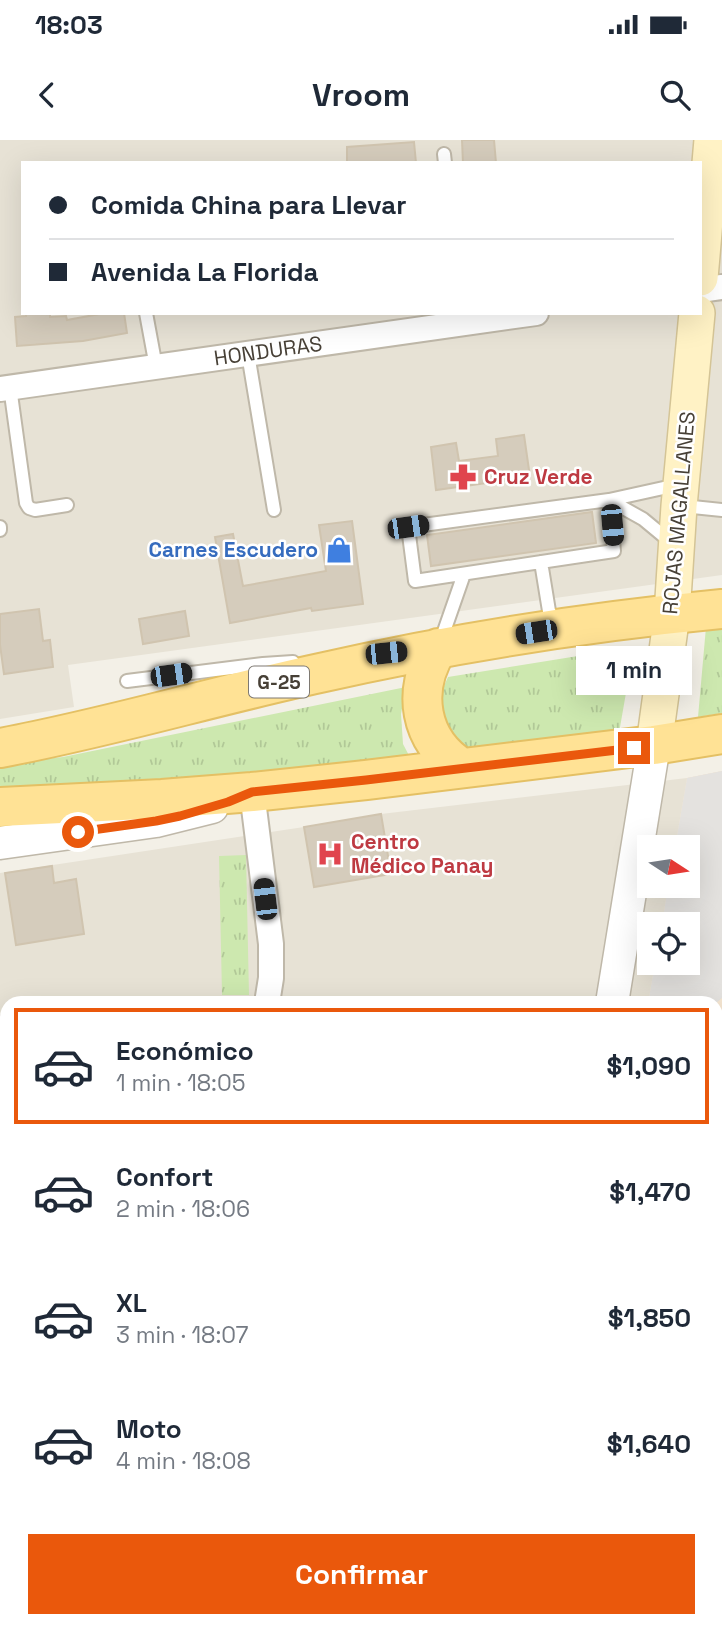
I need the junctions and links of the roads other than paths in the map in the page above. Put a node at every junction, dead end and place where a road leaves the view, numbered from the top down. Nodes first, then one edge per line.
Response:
1 (712, 140) edge
2 (702, 255) edge
3 (722, 287) edge
4 (702, 290) edge
5 (146, 315) edge
6 (507, 315) edge
7 (697, 315) edge
8 (463, 318) edge
9 (248, 354) junction
10 (156, 367) junction
11 (5, 388) edge
12 (680, 495) junction
13 (610, 500) junction
14 (66, 505) dead end
15 (274, 510) dead end
16 (722, 510) edge
17 (676, 546) junction
18 (541, 562) junction
19 (464, 574) junction
20 (722, 609) edge
21 (672, 614) junction
22 (560, 628) junction
23 (438, 648) junction
24 (127, 681) dead end
25 (722, 734) edge
26 (654, 745) junction
27 (0, 748) edge
28 (463, 768) junction
29 (252, 792) junction
30 (0, 807) edge
31 (0, 843) edge
32 (268, 996) edge
33 (613, 996) edge

1 - 2 main road
3 - 4 street
5 - 10 lane
6 - 8 street, HONDURAS
7 - 12 main road, ROJAS MAGALLANES
8 - 9 street, HONDURAS
9 - 10 street, HONDURAS
9 - 15 lane
10 - 11 street, HONDURAS
11 - 14 lane
12 - 13 lane
12 - 16 lane
12 - 17 main road, ROJAS MAGALLANES
13 - 17 lane
13 - 18 lane
13 - 19 lane
17 - 21 main road, ROJAS MAGALLANES
18 - 19 lane
18 - 22 lane
19 - 23 lane
20 - 21 main road, G-25
21 - 22 main road, G-25
21 - 26 main road, ROJAS MAGALLANES
22 - 23 main road, G-25
23 - 24 lane
23 - 27 main road, G-25
23 - 28 main road
25 - 26 main road
26 - 28 main road
26 - 33 street, ROJAS MAGALLANES
28 - 29 main road
29 - 30 main road
29 - 31 street
29 - 32 street

